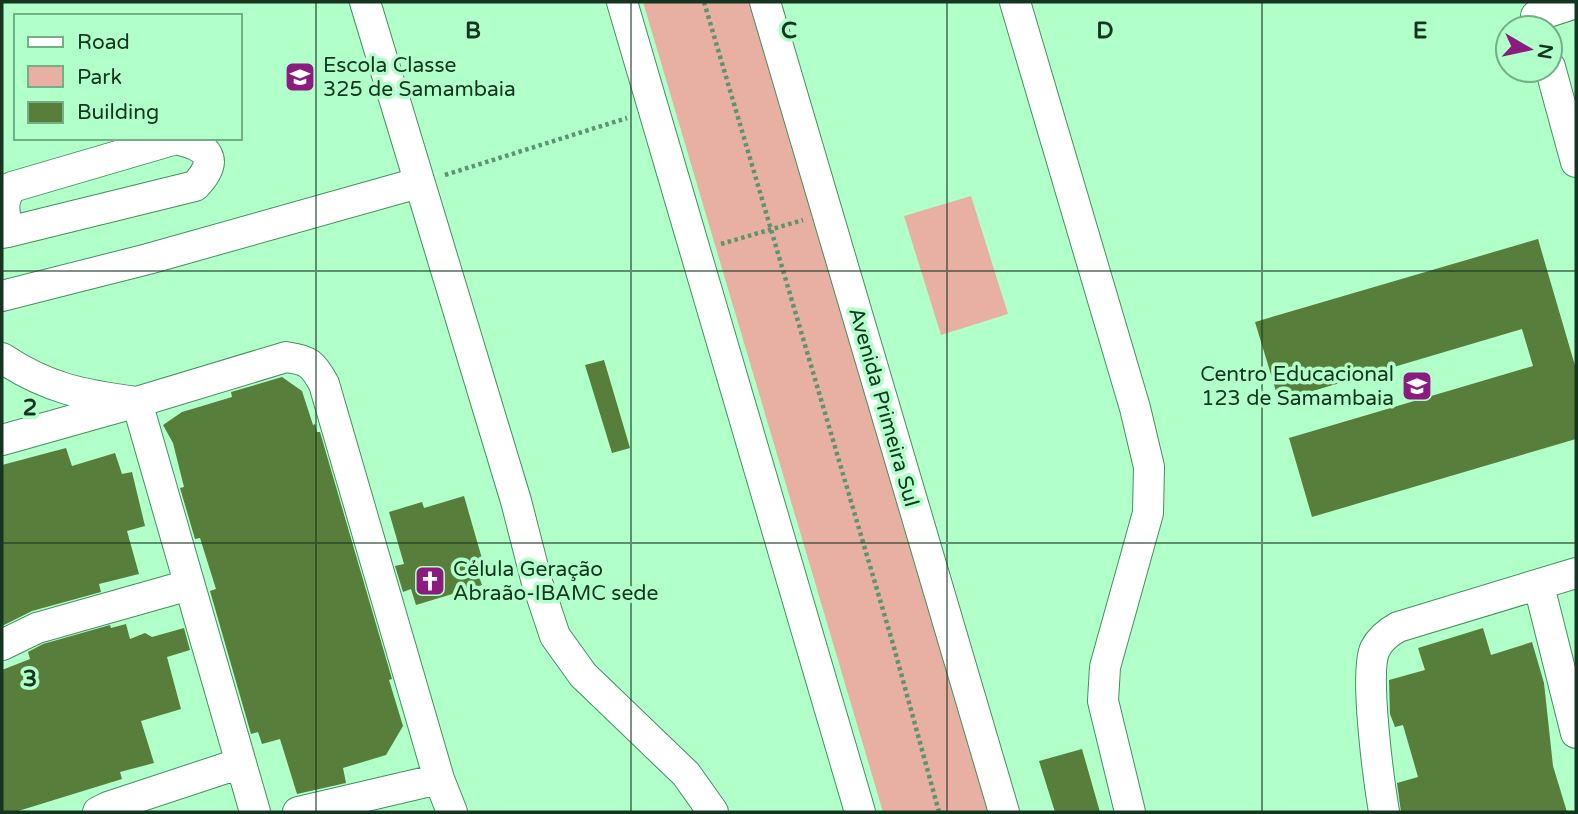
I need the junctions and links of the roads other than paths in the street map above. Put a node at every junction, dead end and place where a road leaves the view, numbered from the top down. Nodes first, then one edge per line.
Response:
1 (365, 2) edge
2 (622, 2) edge
3 (765, 2) edge
4 (1015, 2) edge
5 (1576, 3) edge
6 (1539, 14) edge
7 (1555, 84) edge
8 (173, 140) edge
9 (180, 140) edge
10 (1576, 162) edge
11 (418, 183) junction
12 (5, 232) edge
13 (2, 296) edge
14 (2, 358) edge
15 (137, 402) junction
16 (2, 440) edge
17 (1576, 573) edge
18 (189, 585) junction
19 (1539, 586) junction
20 (2, 645) edge
21 (1576, 733) edge
22 (241, 763) junction
23 (439, 779) junction
24 (98, 812) edge
25 (255, 812) edge
26 (298, 812) edge
27 (452, 812) edge
28 (713, 812) edge
29 (860, 812) edge
30 (1004, 812) edge
31 (1130, 812) edge
32 (1384, 812) edge

1 - 11 street
2 - 29 street
3 - 30 street, Avenida Primeira Sul
4 - 31 street
5 - 6 street
7 - 10 street
8 - 12 street
9 - 12 street
11 - 13 street
11 - 28 street
14 - 15 street
15 - 16 street
15 - 18 street
15 - 23 street
17 - 19 street
18 - 20 street
18 - 22 street
19 - 21 street
19 - 32 street
22 - 24 street
22 - 25 street
23 - 26 street
23 - 27 street

